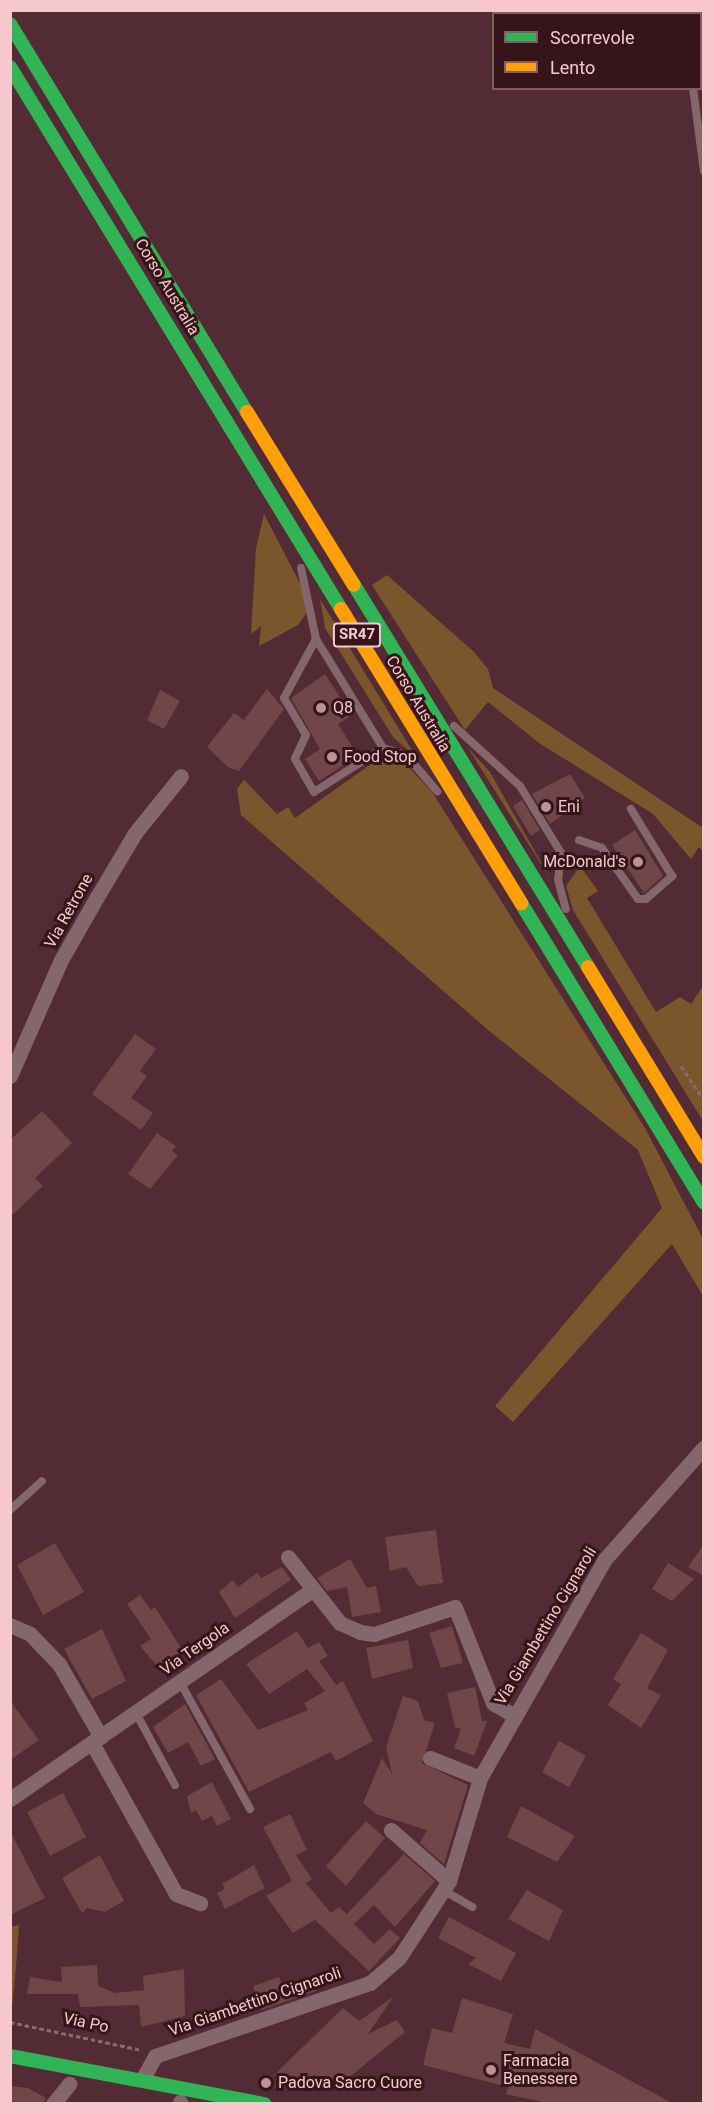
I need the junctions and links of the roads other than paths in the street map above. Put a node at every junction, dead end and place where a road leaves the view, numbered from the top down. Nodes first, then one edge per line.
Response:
1 (12, 26) edge
2 (10, 67) edge
3 (693, 90) edge
4 (704, 171) edge
5 (287, 517) junction
6 (316, 639) junction
7 (405, 672) junction
8 (383, 748) junction
9 (181, 776) dead end
10 (631, 809) dead end
11 (467, 817) junction
12 (579, 840) dead end
13 (596, 982) junction
14 (10, 1076) edge
15 (704, 1157) edge
16 (704, 1203) edge
17 (704, 1446) edge
18 (42, 1481) dead end
19 (10, 1510) edge
20 (288, 1557) dead end
21 (310, 1591) junction
22 (10, 1626) edge
23 (180, 1682) junction
24 (136, 1713) junction
25 (513, 1715) junction
26 (96, 1740) junction
27 (430, 1758) dead end
28 (480, 1778) junction
29 (175, 1785) dead end
30 (10, 1798) edge
31 (250, 1809) dead end
32 (391, 1830) dead end
33 (446, 1886) junction
34 (200, 1903) dead end
35 (473, 1907) dead end
36 (10, 2056) edge
37 (143, 2078) junction
38 (69, 2084) dead end
39 (53, 2103) edge
40 (265, 2103) edge

1 - 7 main road, Corso Australia / SR47
2 - 5 main road, Corso Australia / SR47
3 - 4 lane
5 - 6 lane
5 - 11 main road, Corso Australia / SR47
6 - 8 lane
6 - 8 lane
7 - 13 main road, Corso Australia / SR47
7 - 13 lane
8 - 11 lane
9 - 14 street, Via Retrone
10 - 12 lane
11 - 16 main road, Corso Australia / SR47
13 - 15 main road, Corso Australia / SR47
17 - 25 street, Via Giambettino Cignaroli
18 - 19 lane
20 - 21 street
21 - 23 street, Via Tergola
21 - 25 street
22 - 26 street
23 - 24 street, Via Tergola
23 - 31 lane
24 - 26 street, Via Tergola
24 - 29 lane
25 - 28 street, Via Giambettino Cignaroli
26 - 30 street, Via Tergola
26 - 34 street
27 - 28 street
28 - 33 street, Via Giambettino Cignaroli
32 - 33 street
33 - 35 lane
33 - 37 street, Via Giambettino Cignaroli
36 - 37 main road
37 - 40 main road
38 - 39 street

